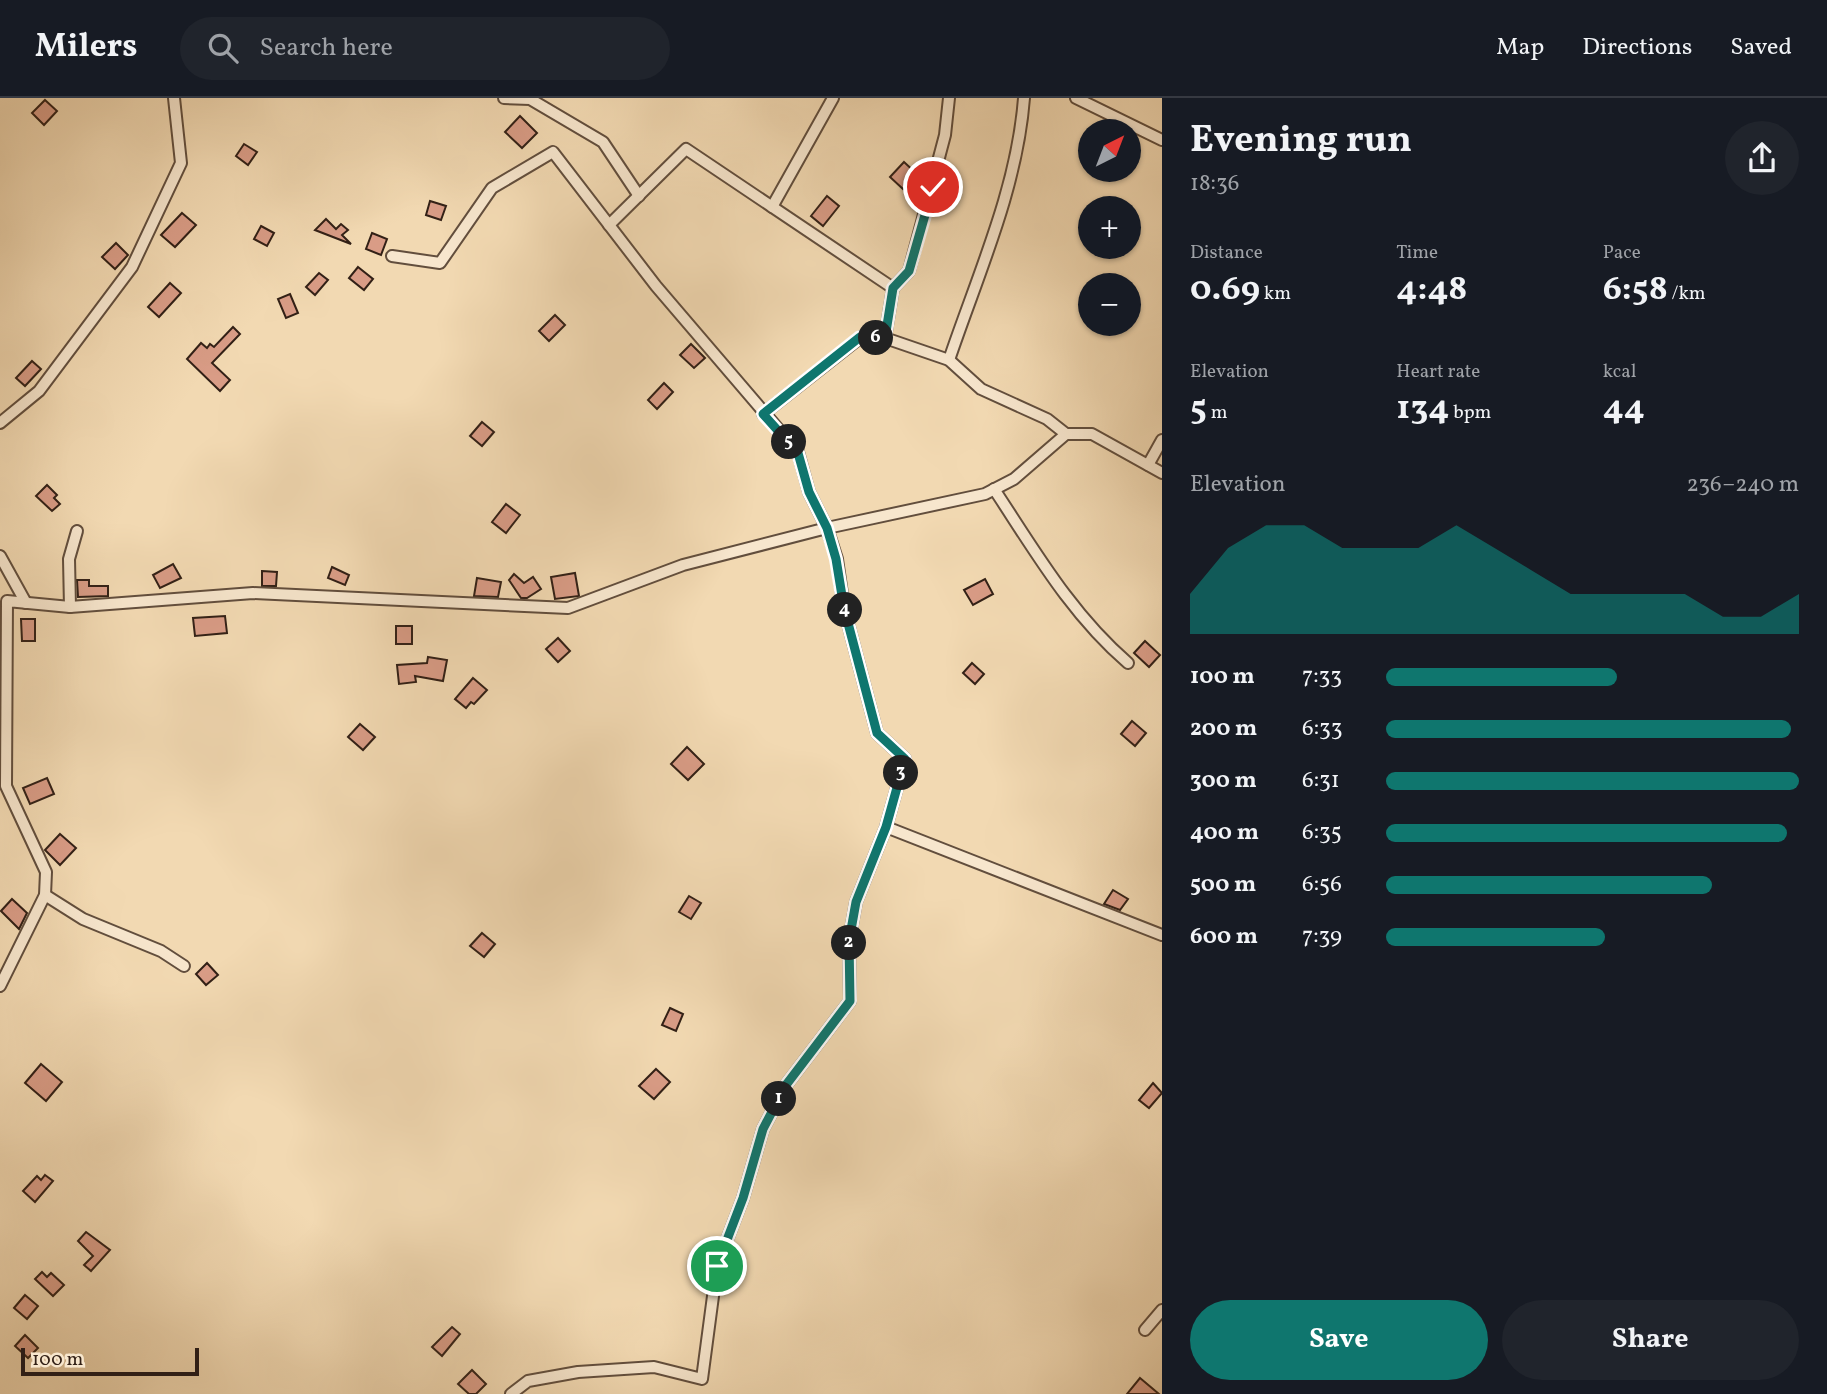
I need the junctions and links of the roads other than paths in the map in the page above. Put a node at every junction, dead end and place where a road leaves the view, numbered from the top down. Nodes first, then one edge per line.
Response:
1 (174, 98) edge
2 (504, 98) edge
3 (833, 98) edge
4 (949, 98) edge
5 (1024, 98) edge
6 (1076, 98) edge
7 (1162, 140) edge
8 (639, 196) junction
9 (772, 207) junction
10 (609, 225) junction
11 (392, 256) dead end
12 (893, 288) junction
13 (885, 338) junction
14 (949, 360) junction
15 (763, 414) junction
16 (0, 423) edge
17 (1066, 434) junction
18 (1162, 440) edge
19 (1148, 465) junction
20 (1162, 473) edge
21 (995, 489) junction
22 (827, 528) junction
23 (77, 531) dead end
24 (0, 556) edge
25 (4, 601) edge
26 (26, 603) junction
27 (70, 607) junction
28 (1128, 663) dead end
29 (886, 827) junction
30 (45, 895) junction
31 (1162, 935) edge
32 (184, 966) dead end
33 (0, 986) edge
34 (1162, 1310) edge
35 (1145, 1330) dead end
36 (511, 1394) edge

1 - 16 street
2 - 8 street
3 - 9 street
4 - 12 street
5 - 14 street
6 - 7 street
8 - 9 street
8 - 10 street
9 - 12 street
10 - 11 street
10 - 15 street
12 - 13 street
13 - 14 street
13 - 15 street
14 - 17 street
15 - 22 street
17 - 19 street
17 - 21 street
18 - 19 street
19 - 20 street
21 - 22 street
21 - 28 street
22 - 27 street
22 - 29 street
23 - 27 street
24 - 26 street
25 - 26 street
25 - 30 street
26 - 27 street
29 - 31 street
29 - 36 street
30 - 32 street
30 - 33 street
34 - 35 street

